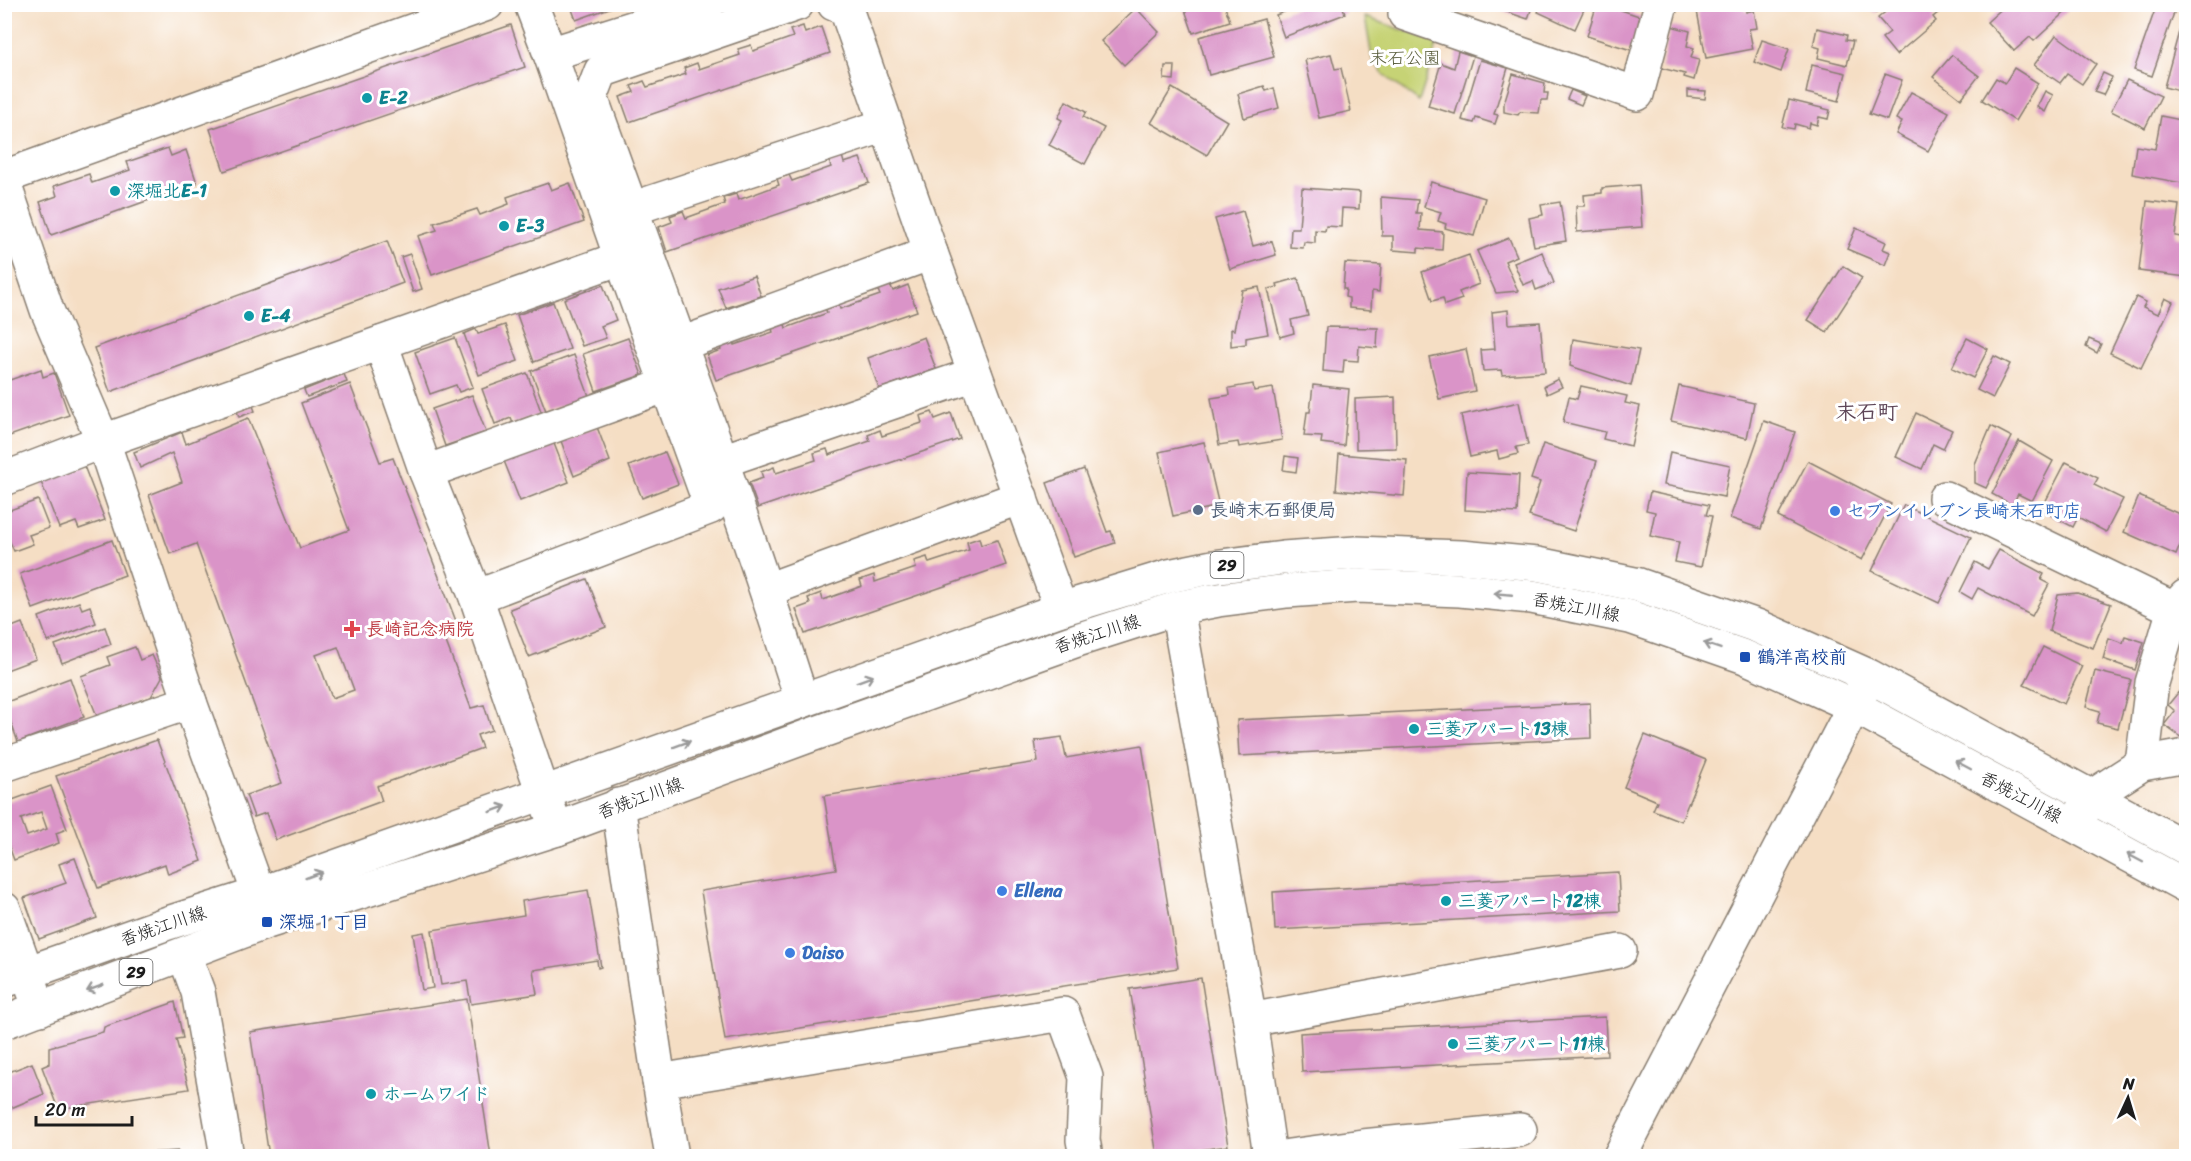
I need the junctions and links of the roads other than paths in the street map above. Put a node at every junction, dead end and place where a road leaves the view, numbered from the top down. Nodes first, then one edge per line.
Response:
1 (488, 4) edge
2 (531, 4) edge
3 (708, 4) edge
4 (797, 4) edge
5 (834, 4) edge
6 (1661, 4) edge
7 (1398, 8) edge
8 (550, 54) junction
9 (886, 125) junction
10 (4, 177) edge
11 (4, 183) edge
12 (631, 209) junction
13 (931, 252) junction
14 (621, 258) junction
15 (381, 343) junction
16 (681, 344) junction
17 (975, 374) junction
18 (667, 385) junction
19 (103, 441) junction
20 (722, 461) junction
21 (426, 472) junction
22 (4, 478) edge
23 (1021, 497) junction
24 (1945, 498) dead end
25 (767, 590) junction
26 (476, 597) junction
27 (2181, 602) edge
28 (1177, 608) junction
29 (1061, 609) junction
30 (1869, 676) junction
31 (802, 701) junction
32 (190, 702) junction
33 (1854, 706) junction
34 (2187, 756) edge
35 (2142, 764) junction
36 (4, 765) edge
37 (543, 793) junction
38 (2091, 797) junction
39 (618, 805) junction
40 (2075, 826) junction
41 (557, 829) junction
42 (2187, 848) edge
43 (2187, 886) edge
44 (263, 908) junction
45 (4, 909) edge
46 (1620, 951) dead end
47 (184, 954) junction
48 (15, 977) edge
49 (40, 1009) junction
50 (1250, 1020) junction
51 (4, 1022) edge
52 (659, 1081) junction
53 (1520, 1130) dead end
54 (226, 1156) edge
55 (672, 1156) edge
56 (1086, 1156) edge
57 (1270, 1156) edge
58 (1289, 1156) edge
59 (1620, 1156) edge

1 - 10 street
2 - 8 street
3 - 8 street
4 - 12 street
5 - 9 street
6 - 7 street
8 - 14 street
9 - 12 street
9 - 13 street
11 - 19 street
12 - 16 street
13 - 16 street
13 - 17 street
14 - 15 street
14 - 18 street
15 - 19 street
15 - 21 street
16 - 20 street
17 - 20 street
17 - 23 street
18 - 21 street
18 - 26 street
19 - 22 street
19 - 32 street
20 - 25 street
21 - 26 street
23 - 25 street
23 - 29 street
24 - 27 street
25 - 31 street
26 - 37 street
27 - 35 street
33 -> 28 street, 香焼江川線 / 29
28 - 39 street, 香焼江川線 / 29
28 - 50 street
29 - 30 street, 香焼江川線 / 29
31 -> 29 street, 香焼江川線 / 29
30 - 33 street
30 - 38 street, 香焼江川線 / 29
37 -> 31 street, 香焼江川線 / 29
32 - 36 street
32 - 44 street
40 -> 33 street, 香焼江川線 / 29
33 - 59 street
34 - 35 street
35 - 38 street
37 - 41 street
44 -> 37 street, 香焼江川線 / 29
38 - 40 street
38 - 42 street, 香焼江川線 / 29
39 - 41 street, 香焼江川線 / 29
39 - 52 street
43 -> 40 street, 香焼江川線 / 29
41 - 44 street, 香焼江川線 / 29
44 - 47 street, 香焼江川線 / 29
44 - 48 street, 香焼江川線 / 29
45 - 48 street
46 - 50 street
47 -> 49 street, 香焼江川線 / 29
47 - 54 street
48 - 49 street
49 - 51 street, 香焼江川線 / 29
50 - 57 street
52 - 55 street
52 - 56 street
53 - 58 street

